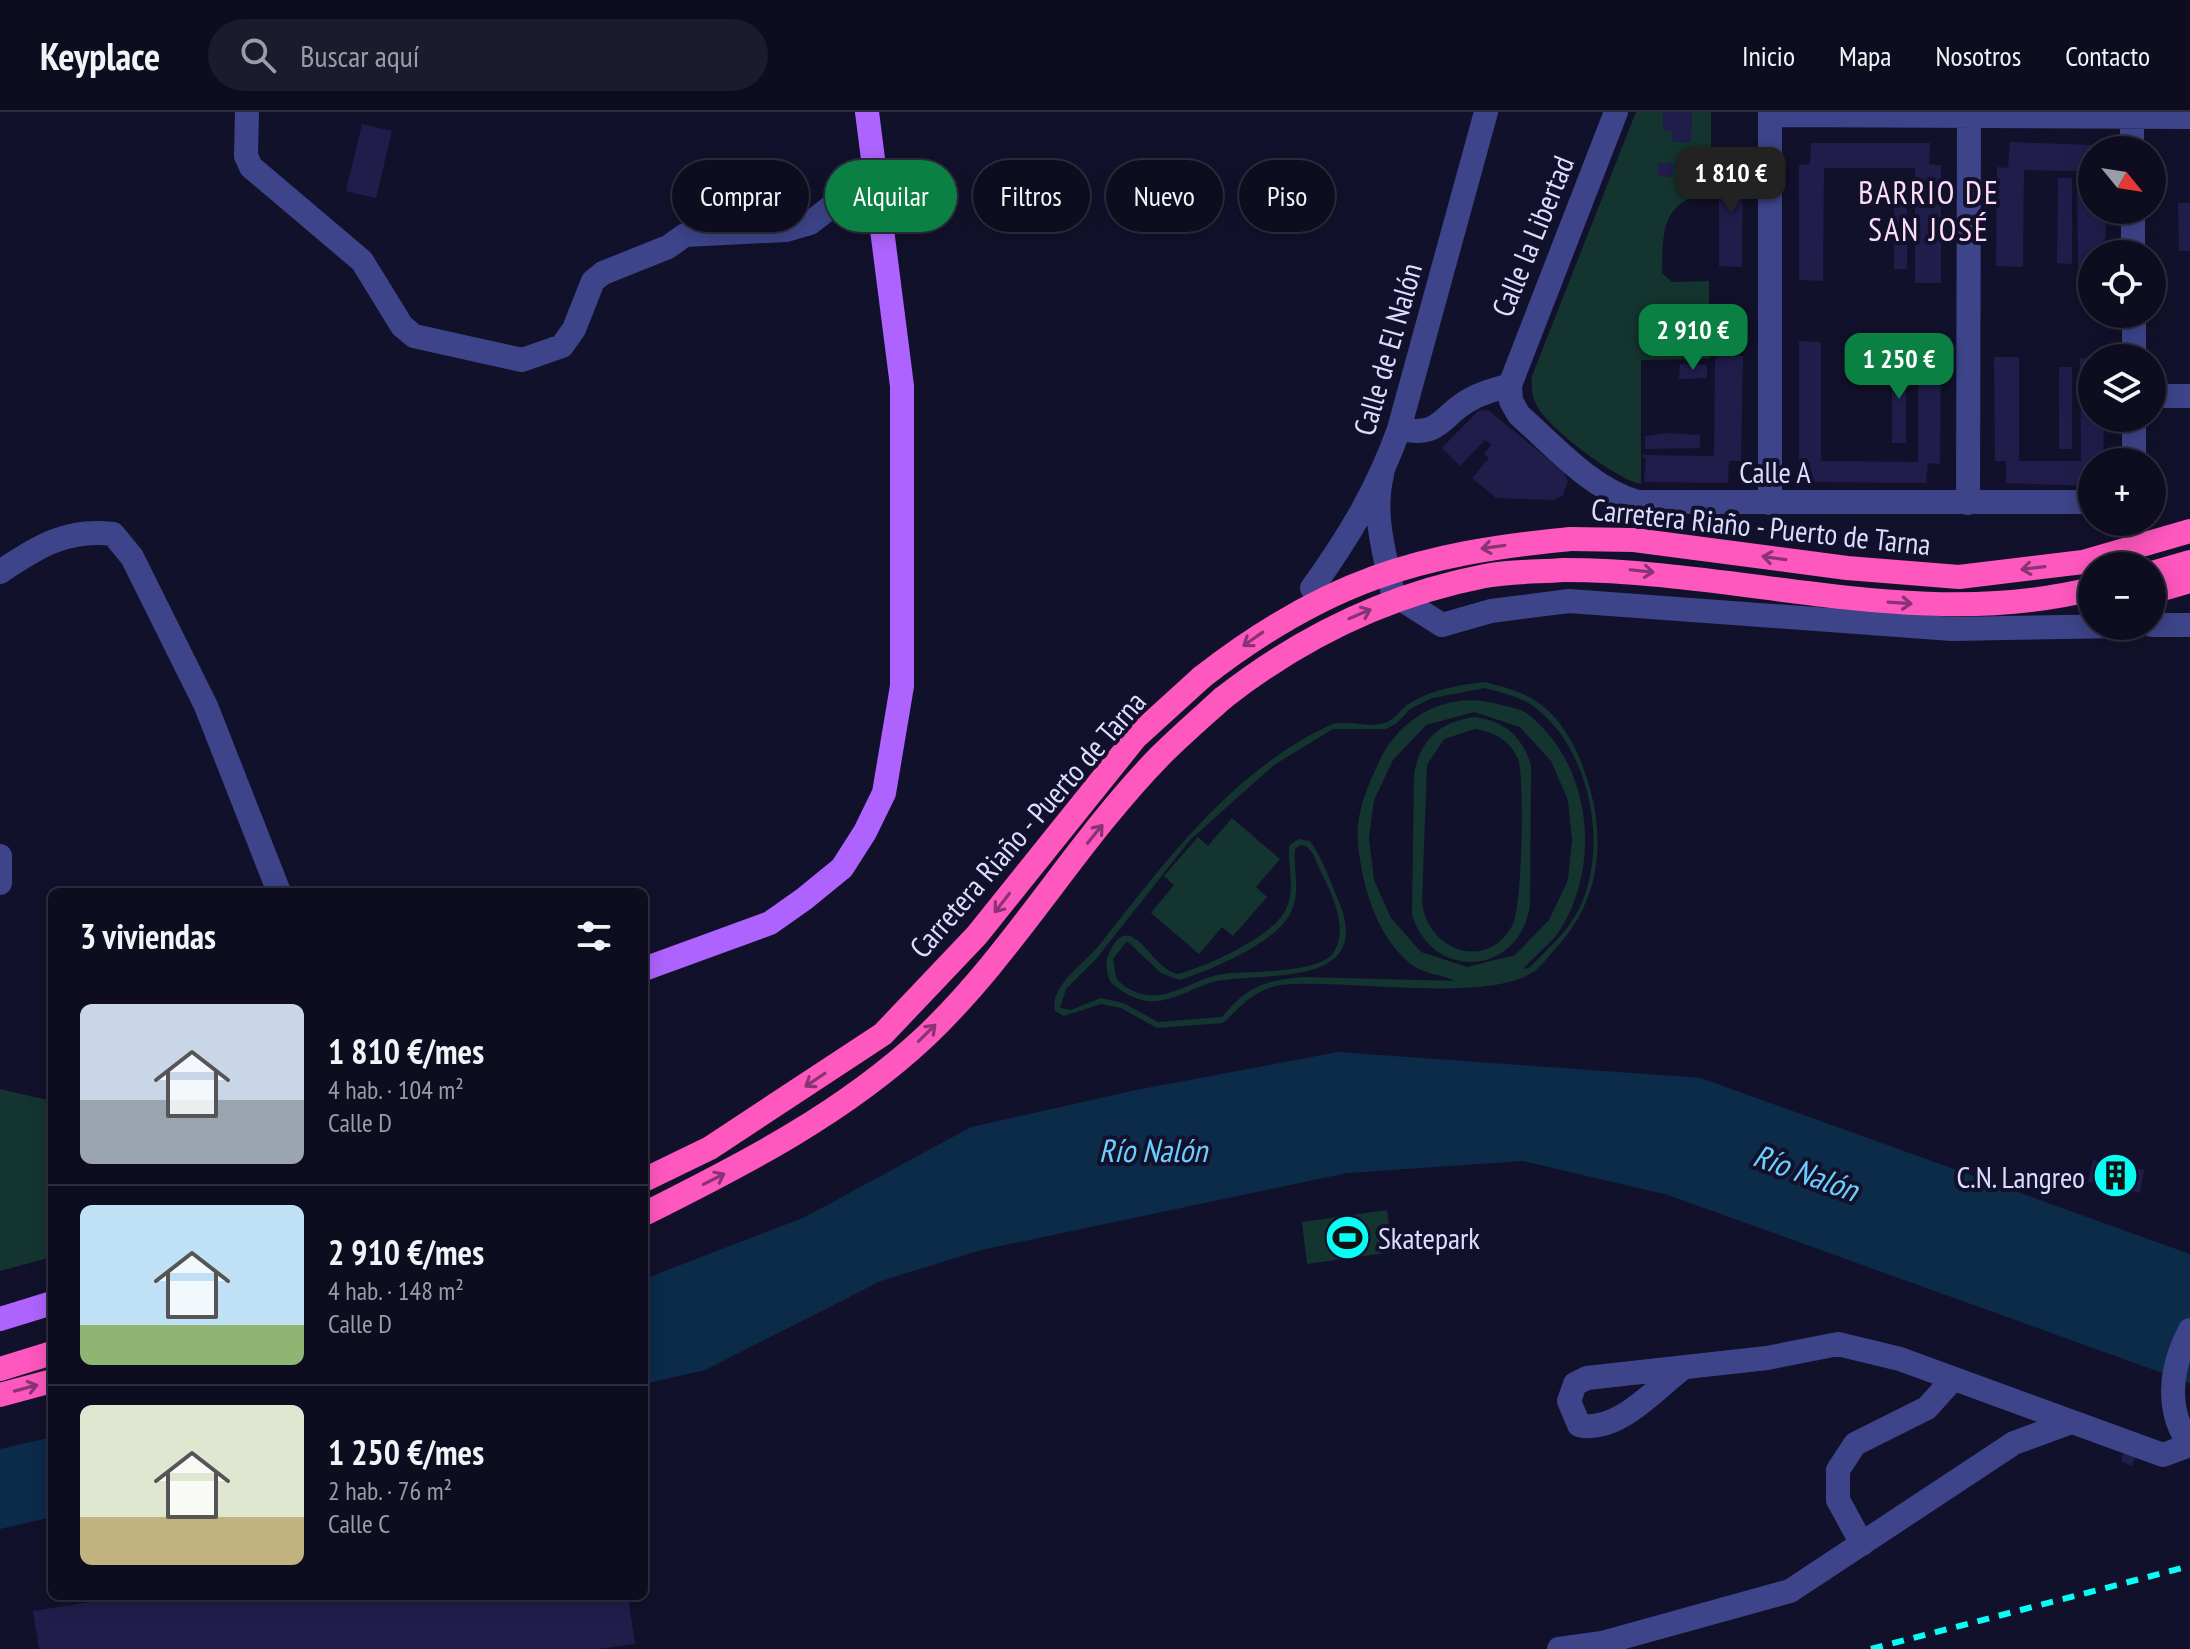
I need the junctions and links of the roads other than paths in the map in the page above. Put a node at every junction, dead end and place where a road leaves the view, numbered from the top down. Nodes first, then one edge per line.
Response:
1 (247, 112) edge
2 (867, 112) edge
3 (1486, 112) edge
4 (1616, 112) edge
5 (1969, 113) edge
6 (1770, 114) edge
7 (2132, 115) edge
8 (2190, 117) edge
9 (2132, 136) edge
10 (873, 160) edge
11 (825, 211) edge
12 (882, 232) edge
13 (1510, 385) junction
14 (2166, 396) edge
15 (2190, 396) edge
16 (1399, 429) junction
17 (1382, 475) junction
18 (2078, 502) edge
19 (1770, 503) junction
20 (1968, 503) junction
21 (2190, 516) edge
22 (2190, 531) edge
23 (2106, 552) edge
24 (2118, 552) edge
25 (2190, 562) edge
26 (2078, 563) edge
27 (2166, 569) edge
28 (0, 572) edge
29 (2190, 581) edge
30 (1312, 588) dead end
31 (2166, 588) edge
32 (2078, 594) edge
33 (2166, 625) edge
34 (2190, 625) edge
35 (2078, 626) edge
36 (0, 856) edge
37 (0, 883) edge
38 (277, 888) edge
39 (648, 968) edge
40 (648, 1178) edge
41 (648, 1212) edge
42 (48, 1304) edge
43 (0, 1319) edge
44 (2190, 1330) edge
45 (48, 1352) edge
46 (48, 1352) edge
47 (0, 1360) edge
48 (1683, 1368) dead end
49 (0, 1369) edge
50 (1953, 1379) junction
51 (48, 1382) edge
52 (0, 1395) edge
53 (2071, 1422) junction
54 (2190, 1445) edge
55 (1862, 1544) junction
56 (1559, 1649) edge

1 - 11 street
2 - 10 main road
3 - 16 street, Calle de El Nalón
4 - 13 street, Calle la Libertad
5 - 6 street
5 - 7 street
5 - 20 street
6 - 19 street
7 - 8 street
7 - 9 street
12 - 39 main road
13 - 16 street
13 - 19 street, Calle A
14 - 15 street
16 - 17 street, Calle de El Nalón
17 - 30 street, Calle de El Nalón
17 - 35 street
18 - 20 street, Calle A
19 - 20 street, Calle A
21 - 23 highway
22 - 24 highway, Carretera Riaño - Puerto de Tarna
25 - 27 highway
26 -> 40 highway, Carretera Riaño - Puerto de Tarna, bridge
28 - 38 street
29 - 31 highway
41 -> 32 highway, Carretera Riaño - Puerto de Tarna, bridge
33 - 34 street
36 - 37 street
42 - 43 main road
44 - 54 street
45 - 47 highway
46 - 49 highway
48 - 50 street
50 - 53 street
50 - 55 street
52 -> 51 highway
53 - 54 street
53 - 55 street
55 - 56 street

